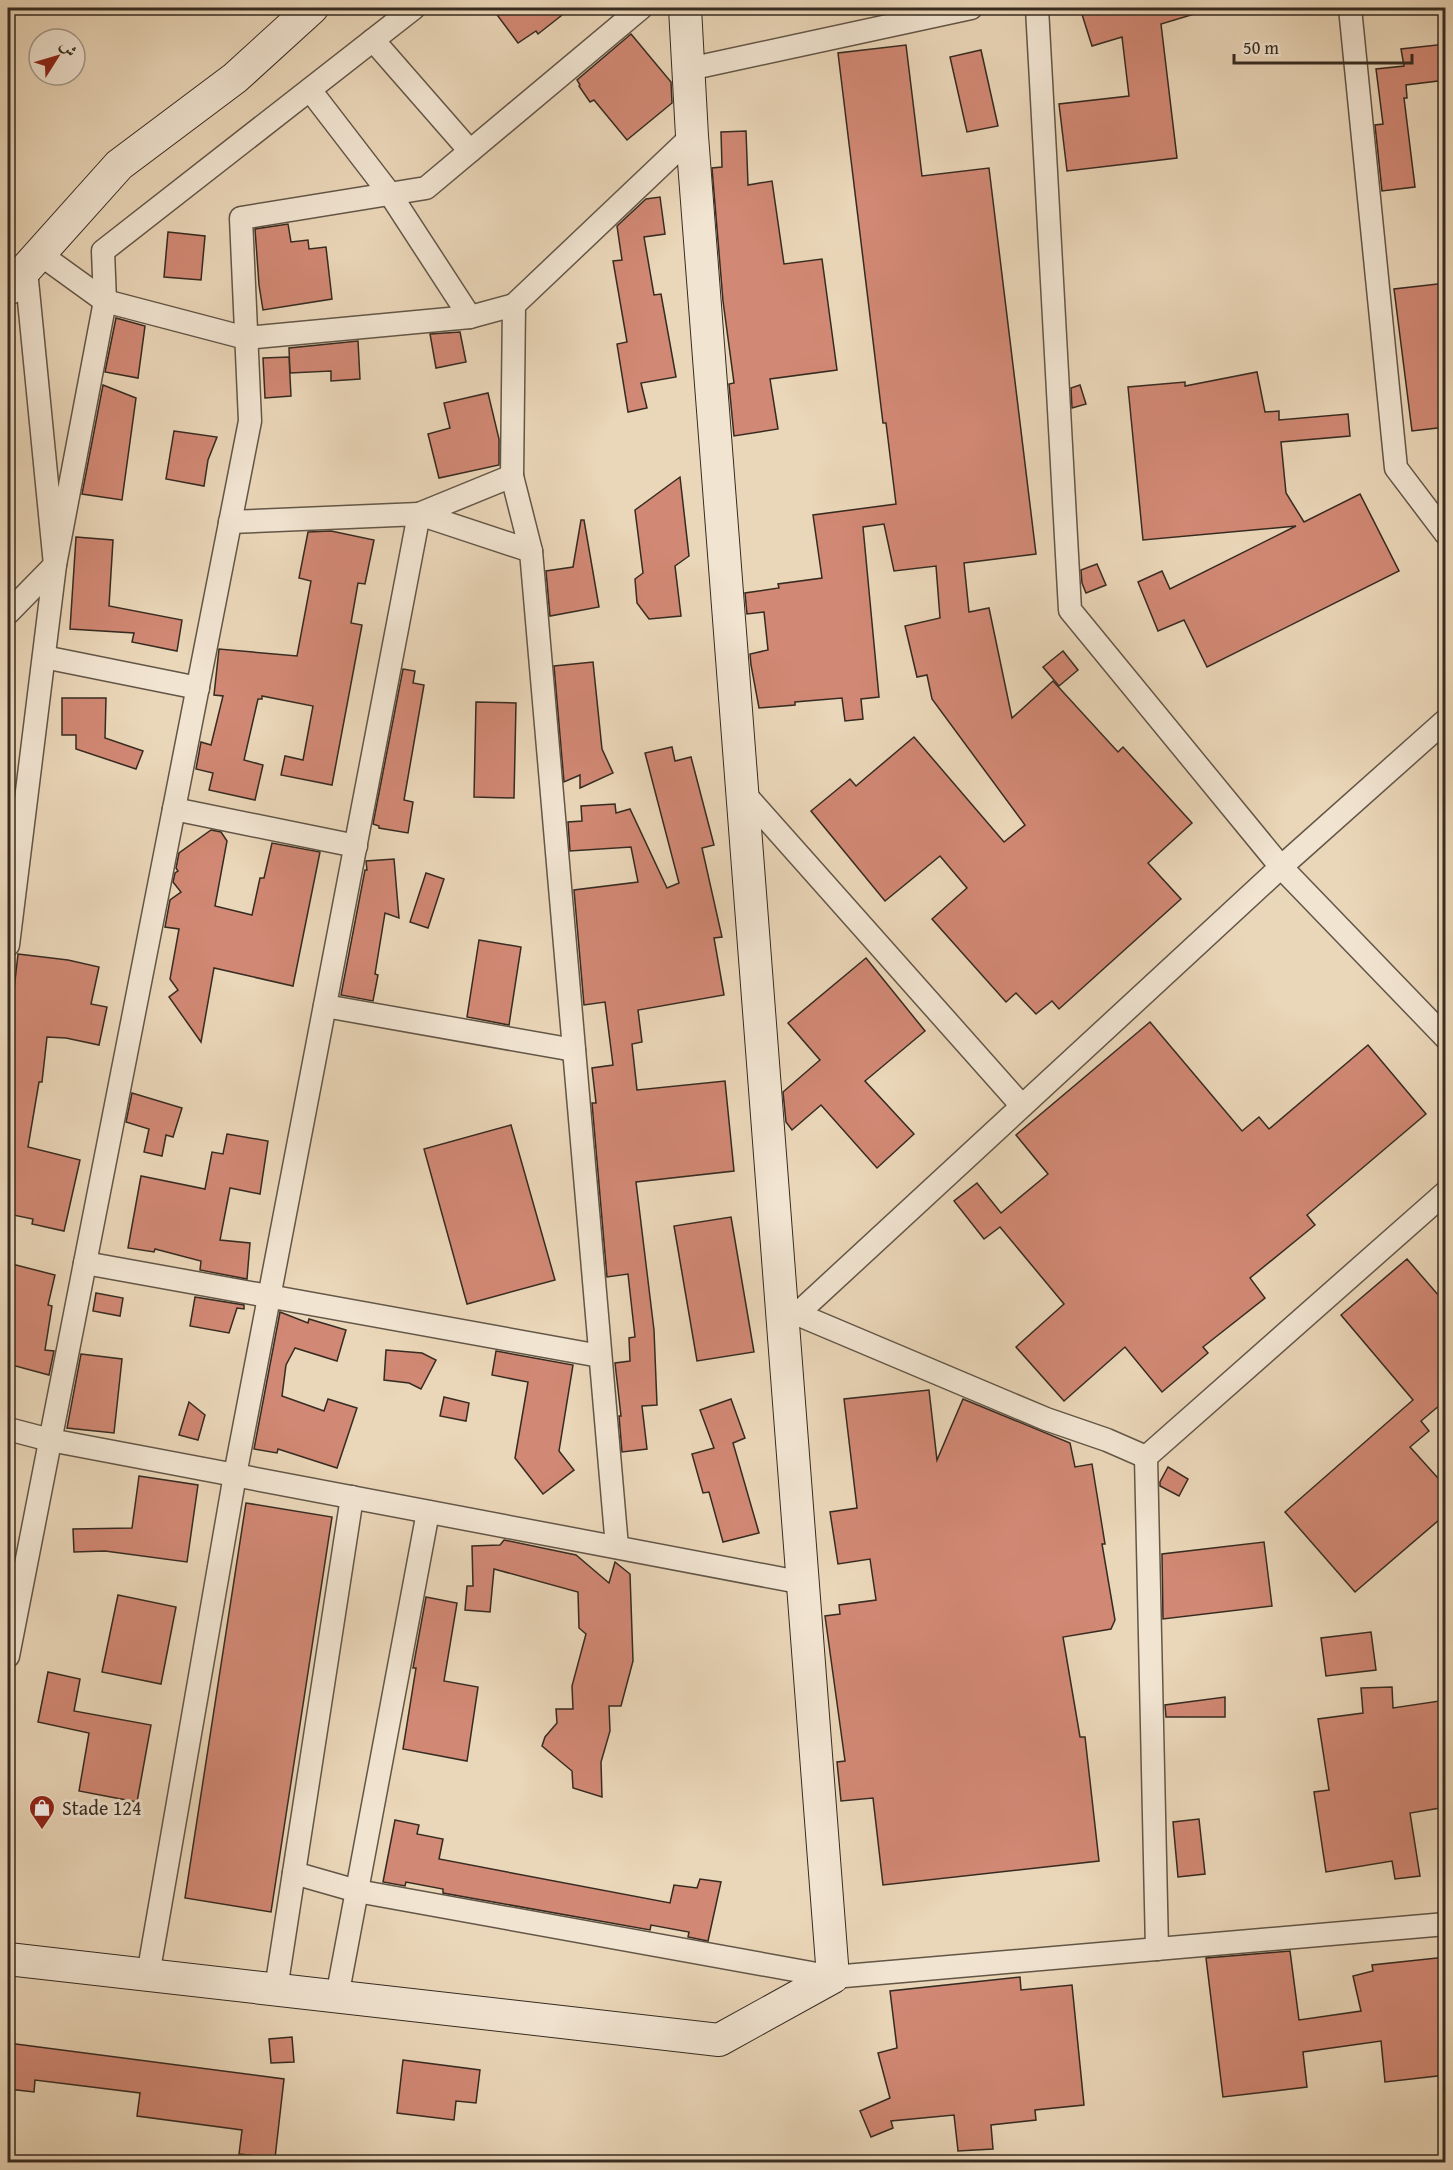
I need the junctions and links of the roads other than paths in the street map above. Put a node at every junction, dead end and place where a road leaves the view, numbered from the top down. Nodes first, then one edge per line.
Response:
1 (312, 8) edge
2 (414, 8) edge
3 (641, 8) edge
4 (685, 8) edge
5 (971, 8) edge
6 (1037, 8) edge
7 (1350, 8) edge
8 (373, 40) junction
9 (689, 69) junction
10 (310, 90) junction
11 (692, 136) junction
12 (470, 151) junction
13 (390, 194) junction
14 (25, 271) edge
15 (105, 301) junction
16 (514, 305) junction
17 (470, 317) junction
18 (246, 338) junction
19 (512, 476) junction
20 (419, 514) junction
21 (230, 522) junction
22 (1446, 534) edge
23 (531, 551) junction
24 (55, 565) junction
25 (8, 613) edge
26 (44, 657) junction
27 (198, 688) junction
28 (1446, 720) edge
29 (742, 791) junction
30 (174, 809) junction
31 (356, 846) junction
32 (1281, 867) junction
33 (8, 945) edge
34 (325, 1006) junction
35 (1446, 1038) edge
36 (574, 1050) junction
37 (1022, 1106) junction
38 (1446, 1192) edge
39 (85, 1263) junction
40 (269, 1296) junction
41 (790, 1320) junction
42 (600, 1356) junction
43 (8, 1429) edge
44 (50, 1440) junction
45 (1146, 1457) junction
46 (235, 1475) junction
47 (352, 1497) junction
48 (428, 1512) junction
49 (616, 1547) junction
50 (804, 1583) junction
51 (8, 1656) edge
52 (294, 1873) junction
53 (357, 1892) junction
54 (1446, 1924) edge
55 (1157, 1949) junction
56 (8, 1959) edge
57 (148, 1975) junction
58 (833, 1977) junction
59 (276, 1989) junction
60 (337, 1996) junction

1 - 14 street
2 - 8 street
3 - 12 street
4 - 9 street
5 - 9 street
6 - 32 street
7 - 22 street
8 - 10 street
8 - 12 street
9 - 11 street
10 - 13 street
10 - 15 street
11 - 16 street
11 - 29 street
12 - 13 street
13 - 17 street
13 - 18 street
14 - 15 street
14 - 24 street
15 - 18 street
15 - 24 street
16 - 17 street
16 - 19 street
17 - 18 street
18 - 21 street
19 - 20 street
19 - 23 street
20 - 21 street
20 - 23 street
20 - 31 street
21 - 27 street
23 - 36 street
24 - 25 street
24 - 26 street
26 - 27 street
26 - 33 street
27 - 30 street
28 - 32 street
29 - 37 street
29 - 41 street
30 - 31 street
30 - 39 street
31 - 34 street
32 - 35 street
32 - 37 street
34 - 36 street
34 - 40 street
36 - 42 street
37 - 41 street
38 - 45 street
39 - 40 street
39 - 44 street
40 - 42 street
40 - 46 street
41 - 45 street
41 - 50 street
42 - 49 street
43 - 44 street
44 - 46 street
44 - 51 street
45 - 55 street
46 - 47 street
46 - 57 street
47 - 48 street
47 - 52 street
48 - 49 street
48 - 53 street
49 - 50 street
50 - 58 street
52 - 53 street
52 - 59 street
53 - 58 street
53 - 60 street
54 - 55 street
55 - 58 street
56 - 57 street
57 - 59 street
58 - 60 street
59 - 60 street

